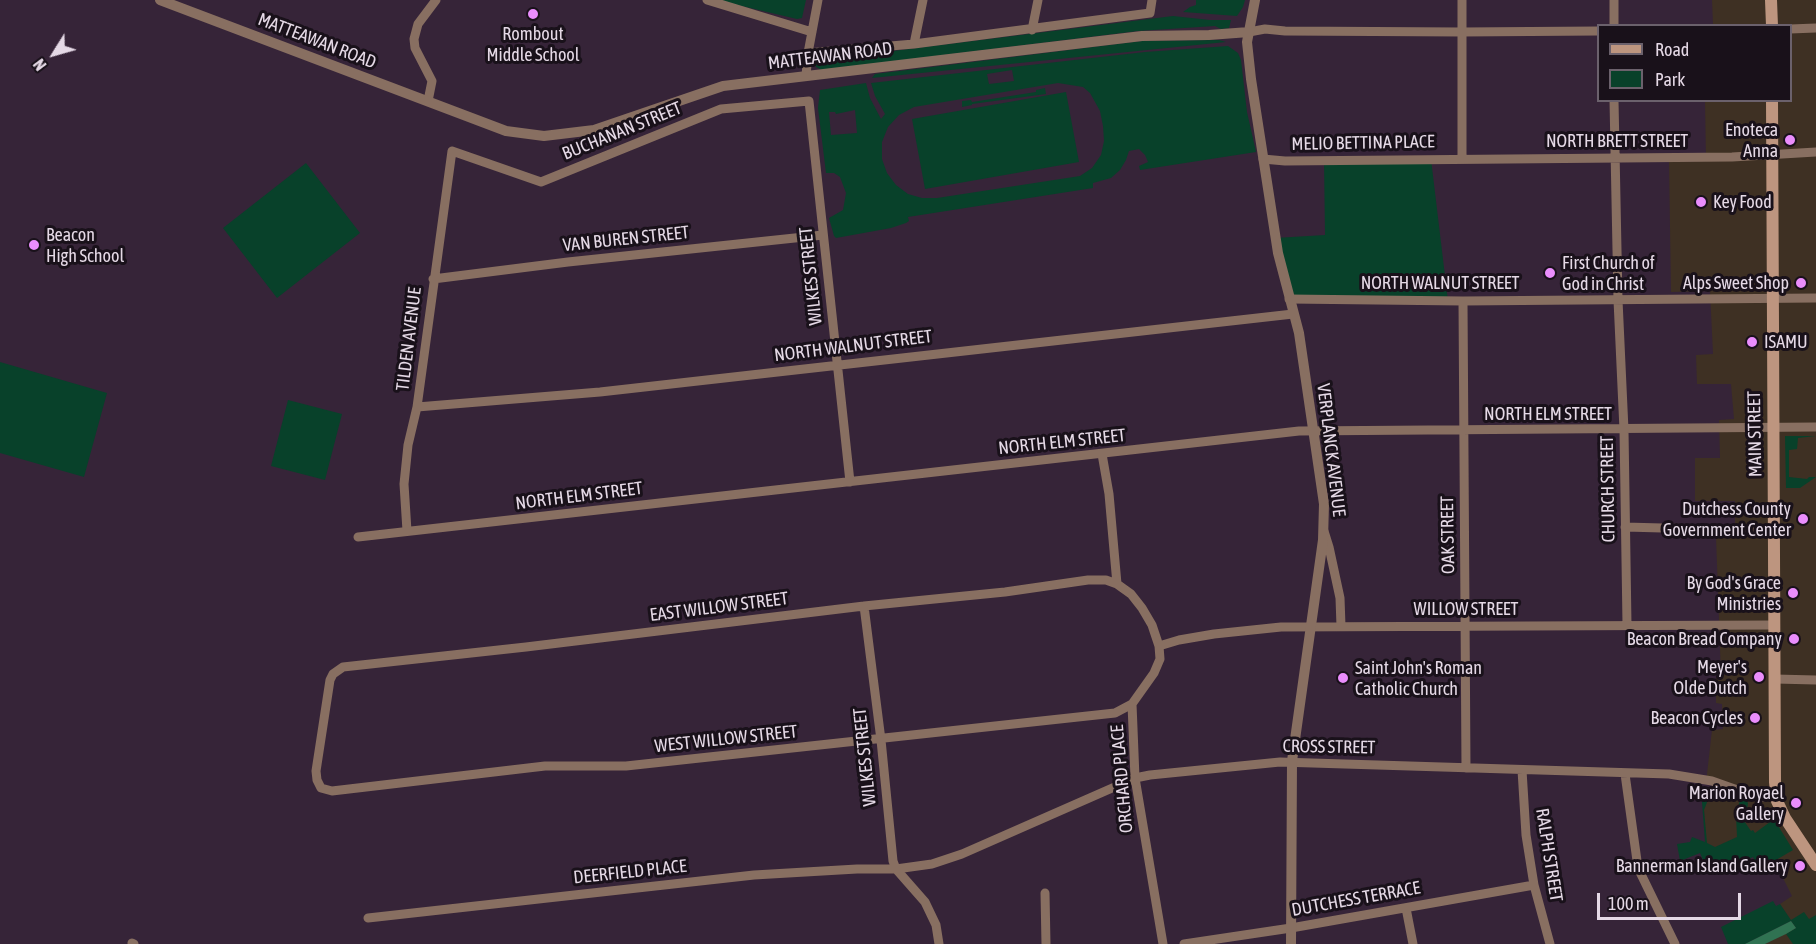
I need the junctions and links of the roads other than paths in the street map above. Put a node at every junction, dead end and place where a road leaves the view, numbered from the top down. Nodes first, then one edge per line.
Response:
1 (160, 0) edge
2 (436, 0) edge
3 (707, 0) edge
4 (818, 0) edge
5 (923, 0) edge
6 (1038, 0) edge
7 (1152, 0) edge
8 (1255, 0) edge
9 (1462, 0) edge
10 (1614, 0) edge
11 (1772, 0) edge
12 (1614, 24) edge
13 (1772, 24) edge
14 (1792, 28) edge
15 (1816, 28) edge
16 (1032, 30) junction
17 (1597, 31) edge
18 (812, 32) junction
19 (1249, 32) junction
20 (1462, 32) junction
21 (914, 44) junction
22 (808, 53) junction
23 (806, 76) junction
24 (428, 101) junction
25 (809, 101) joint
26 (1614, 102) edge
27 (1772, 102) edge
28 (452, 151) joint
29 (1816, 152) edge
30 (1772, 154) junction
31 (1614, 157) junction
32 (1462, 158) junction
33 (1263, 159) junction
34 (823, 235) junction
35 (433, 279) junction
36 (1772, 297) junction
37 (1816, 298) edge
38 (1289, 299) junction
39 (1618, 300) junction
40 (1463, 301) junction
41 (1293, 314) junction
42 (837, 364) junction
43 (417, 407) junction
44 (1773, 427) junction
45 (1816, 428) edge
46 (1463, 430) junction
47 (1624, 430) junction
48 (1313, 431) junction
49 (1102, 454) junction
50 (850, 482) junction
51 (1625, 527) junction
52 (406, 531) junction
53 (1323, 531) junction
54 (1774, 531) junction
55 (358, 537) dead end
56 (1117, 584) junction
57 (864, 606) junction
58 (1774, 625) junction
59 (1341, 626) junction
60 (1465, 626) junction
61 (1627, 626) junction
62 (1310, 627) junction
63 (1159, 646) junction
64 (1774, 679) junction
65 (1816, 680) edge
66 (1132, 704) junction
67 (881, 740) junction
68 (1292, 761) junction
69 (1466, 768) junction
70 (1522, 770) junction
71 (1625, 774) junction
72 (1135, 778) junction
73 (321, 788) joint
74 (1776, 794) junction
75 (1816, 865) edge
76 (896, 868) junction
77 (1534, 885) junction
78 (1045, 893) dead end
79 (1406, 908) junction
80 (368, 918) dead end
81 (1291, 927) junction
82 (939, 944) edge
83 (1046, 944) edge
84 (1163, 944) edge
85 (1184, 944) edge
86 (1291, 944) edge
87 (1413, 944) edge
88 (1550, 944) edge
89 (1675, 944) edge

1 - 24 street, MATTEAWAN ROAD
2 - 24 street
3 - 18 street
4 - 18 street
5 - 21 street
6 - 16 street
7 - 16 street
8 - 19 street, VERPLANCK AVENUE
9 - 20 street
10 - 12 street
11 - 13 main road
14 - 15 street
16 - 21 street
17 - 20 street
18 - 22 street
19 - 20 street
19 - 23 street, MATTEAWAN ROAD
19 - 33 street, VERPLANCK AVENUE
20 - 32 street
21 - 22 street
22 - 23 street
23 - 24 street, MATTEAWAN ROAD
25 - 28 street, BUCHANAN STREET
25 - 34 street, WILKES STREET
26 - 31 street, CHURCH STREET
27 - 30 main road, MAIN STREET
28 - 35 street, TILDEN AVENUE
29 - 30 street, NORTH BRETT STREET
30 - 31 street, NORTH BRETT STREET
30 - 36 main road, MAIN STREET
31 - 32 street, NORTH BRETT STREET
31 - 39 street, CHURCH STREET
32 - 33 street, MELIO BETTINA PLACE
33 - 38 street, VERPLANCK AVENUE
34 - 35 street, VAN BUREN STREET
34 - 42 street, WILKES STREET
35 - 43 street, TILDEN AVENUE
36 - 37 street, NORTH WALNUT STREET
36 - 39 street, NORTH WALNUT STREET
36 - 44 main road, MAIN STREET
38 - 40 street, NORTH WALNUT STREET
38 - 41 street, VERPLANCK AVENUE
39 - 40 street, NORTH WALNUT STREET
39 - 47 street, CHURCH STREET
40 - 46 street, OAK STREET
41 - 42 street, NORTH WALNUT STREET
41 - 48 street, VERPLANCK AVENUE
42 - 43 street, NORTH WALNUT STREET
42 - 50 street, WILKES STREET
43 - 52 street, TILDEN AVENUE
44 - 45 street, NORTH ELM STREET
44 - 47 street, NORTH ELM STREET
44 - 54 main road, MAIN STREET
46 - 47 street, NORTH ELM STREET
46 - 48 street, NORTH ELM STREET
46 - 60 street, OAK STREET
47 - 51 street, CHURCH STREET
48 - 49 street, NORTH ELM STREET
48 - 53 street, VERPLANCK AVENUE
49 - 50 street, NORTH ELM STREET
49 - 56 street
50 - 52 street, NORTH ELM STREET
51 - 54 street
51 - 61 street, CHURCH STREET
52 - 55 street, NORTH ELM STREET
53 - 59 street
53 - 62 street, VERPLANCK AVENUE
54 - 58 main road, MAIN STREET
56 - 57 street, EAST WILLOW STREET
56 - 63 street
57 - 67 street, WILKES STREET
57 - 73 street, EAST WILLOW STREET
58 - 61 street, WILLOW STREET
58 - 64 main road, MAIN STREET
59 - 60 street, WILLOW STREET
59 - 62 street, WILLOW STREET
60 - 61 street, WILLOW STREET
60 - 69 street, OAK STREET
62 - 63 street, WILLOW STREET
62 - 68 street, VERPLANCK AVENUE
63 - 66 street, ORCHARD PLACE
64 - 65 street
64 - 74 main road, MAIN STREET
66 - 67 street, WEST WILLOW STREET
66 - 72 street, ORCHARD PLACE
67 - 73 street, WEST WILLOW STREET
67 - 76 street, WILKES STREET
68 - 69 street, CROSS STREET
68 - 72 street, CROSS STREET
68 - 81 street, VERPLANCK AVENUE
69 - 70 street, CROSS STREET
70 - 71 street, CROSS STREET
70 - 77 street, RALPH STREET
71 - 74 street, CROSS STREET
71 - 89 street
72 - 76 street, CROSS STREET
72 - 84 street, ORCHARD PLACE
74 - 75 main road, MAIN STREET
76 - 80 street, DEERFIELD PLACE
76 - 82 street
77 - 79 street, DUTCHESS TERRACE
77 - 88 street, RALPH STREET
78 - 83 street
79 - 81 street, DUTCHESS TERRACE
79 - 87 street
81 - 85 street, DUTCHESS TERRACE
81 - 86 street, VERPLANCK AVENUE

